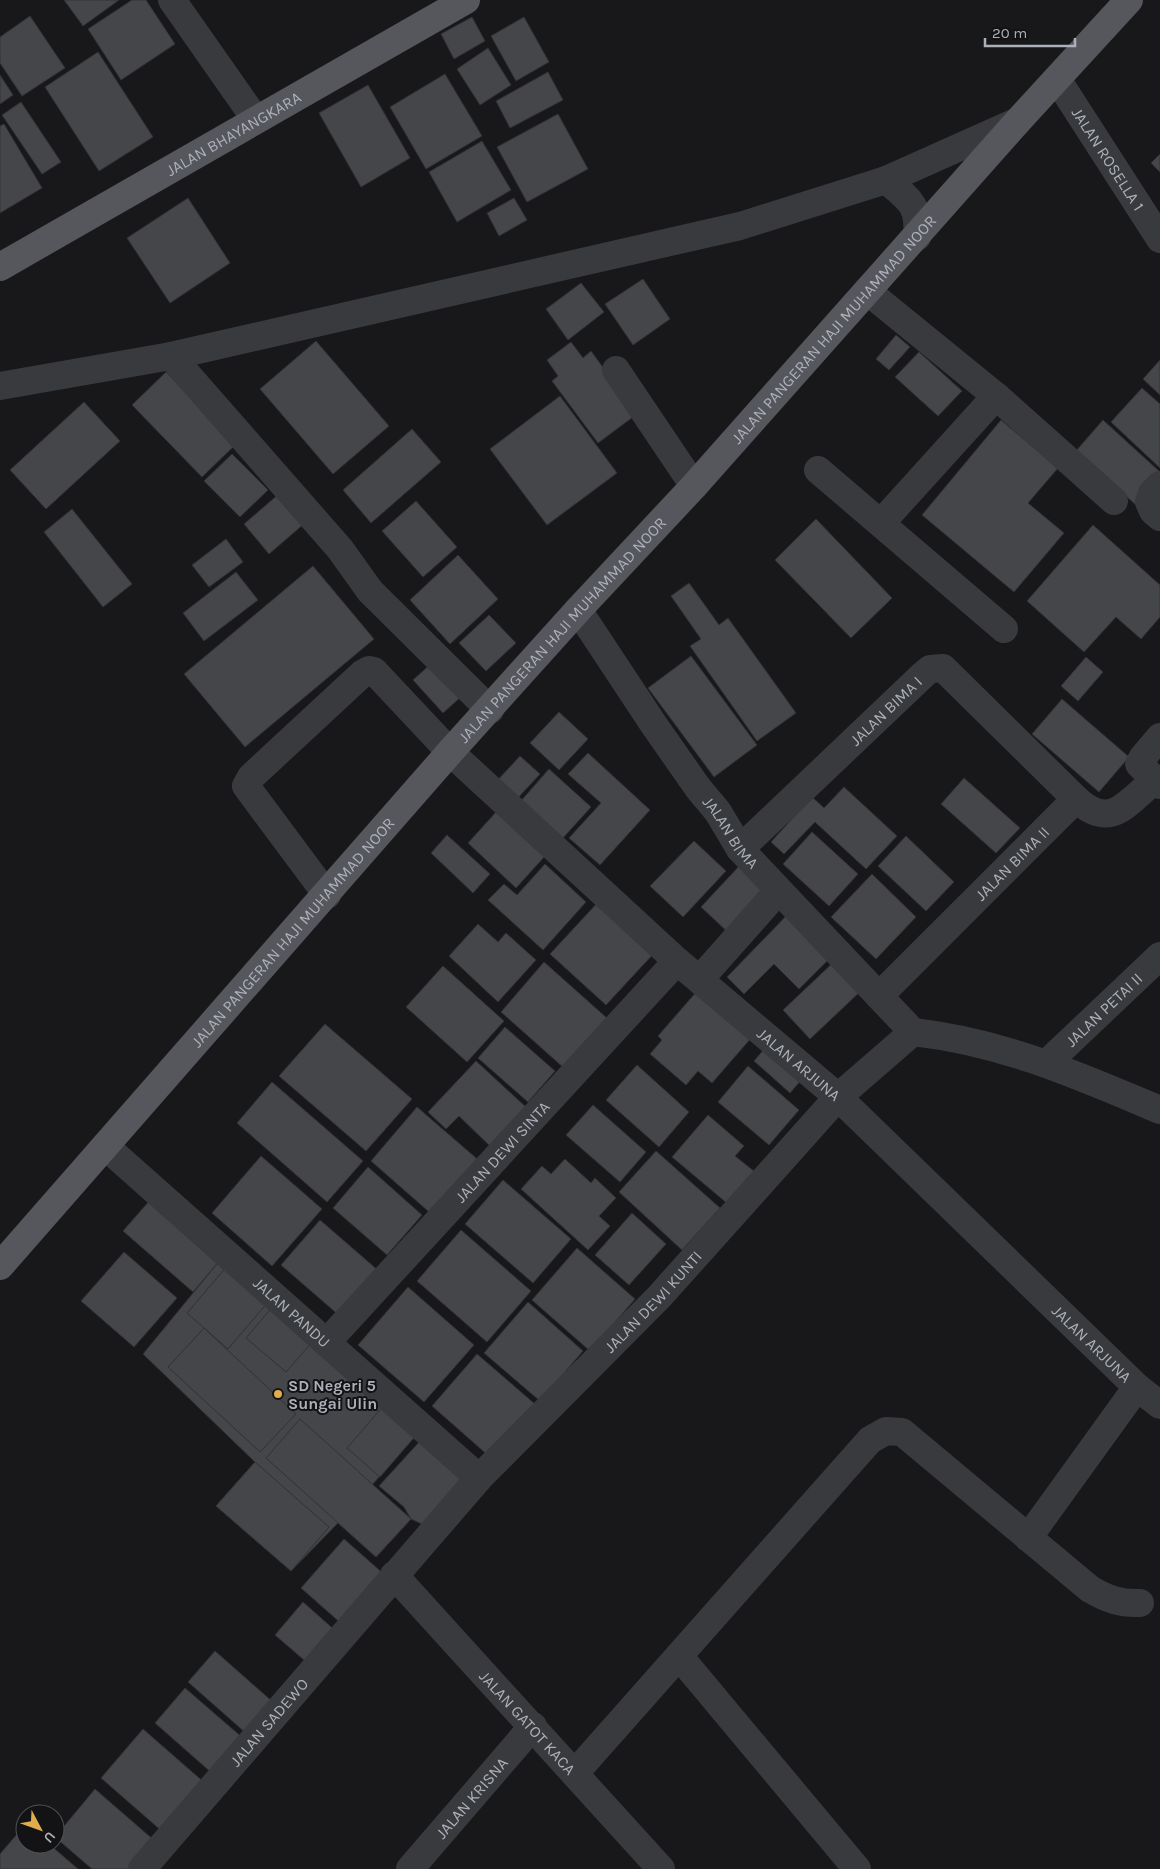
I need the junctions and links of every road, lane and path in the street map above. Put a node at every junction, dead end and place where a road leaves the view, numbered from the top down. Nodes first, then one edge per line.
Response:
1 (172, 0) edge
2 (466, 0) edge
3 (1129, 0) edge
4 (1057, 79) junction
5 (256, 120) junction
6 (1018, 121) junction
7 (886, 180) junction
8 (917, 237) junction
9 (1160, 239) edge
10 (0, 267) edge
11 (867, 291) junction
12 (171, 356) junction
13 (616, 370) dead end
14 (0, 386) edge
15 (996, 396) junction
16 (818, 470) dead end
17 (1160, 485) edge
18 (694, 486) junction
19 (1114, 501) dead end
20 (1160, 517) edge
21 (881, 523) junction
22 (578, 610) junction
23 (1004, 629) dead end
24 (490, 710) junction
25 (1160, 736) edge
26 (450, 752) junction
27 (1158, 783) edge
28 (1076, 799) junction
29 (740, 849) junction
30 (778, 890) junction
31 (327, 895) junction
32 (1160, 956) edge
33 (677, 961) junction
34 (700, 980) junction
35 (879, 996) junction
36 (913, 1032) junction
37 (1047, 1063) junction
38 (838, 1097) junction
39 (1160, 1110) edge
40 (105, 1146) junction
41 (0, 1266) edge
42 (326, 1344) junction
43 (1138, 1387) junction
44 (1160, 1405) edge
45 (480, 1478) junction
46 (1028, 1538) junction
47 (394, 1575) junction
48 (1140, 1603) dead end
49 (679, 1656) junction
50 (532, 1726) junction
51 (575, 1773) junction
52 (654, 1866) edge
53 (142, 1869) edge
54 (410, 1869) edge
55 (857, 1869) edge

1 - 5 street
2 - 5 main road, JALAN BHAYANGKARA
3 - 4 main road, JALAN PANGERAN HAJI MUHAMMAD NOOR
4 - 6 main road, JALAN PANGERAN HAJI MUHAMMAD NOOR
4 - 9 street, JALAN ROSELLA 1
5 - 10 main road, JALAN BHAYANGKARA
6 - 7 street
6 - 8 main road, JALAN PANGERAN HAJI MUHAMMAD NOOR
7 - 8 street
7 - 12 street
8 - 11 main road, JALAN PANGERAN HAJI MUHAMMAD NOOR
11 - 15 street
11 - 18 main road, JALAN PANGERAN HAJI MUHAMMAD NOOR
12 - 14 street
12 - 24 street
13 - 18 street
15 - 19 street
15 - 21 street
16 - 21 street
17 - 20 street
18 - 22 main road, JALAN PANGERAN HAJI MUHAMMAD NOOR
21 - 23 street
22 - 24 main road, JALAN PANGERAN HAJI MUHAMMAD NOOR
22 - 29 street, JALAN BIMA
24 - 26 main road, JALAN PANGERAN HAJI MUHAMMAD NOOR
25 - 27 street
26 - 31 main road, JALAN PANGERAN HAJI MUHAMMAD NOOR
26 - 31 street, JALAN ARJUNA
26 - 33 street, JALAN ARJUNA
27 - 28 street
28 - 29 street, JALAN BIMA I
28 - 35 street, JALAN BIMA II
29 - 30 street, JALAN BIMA
30 - 34 street
30 - 35 street, JALAN BIMA
31 - 40 main road, JALAN PANGERAN HAJI MUHAMMAD NOOR
32 - 37 street, JALAN PETAI II
33 - 34 street, JALAN ARJUNA
33 - 42 street, JALAN DEWI SINTA
34 - 38 street, JALAN ARJUNA
35 - 36 street, JALAN BIMA
36 - 37 street
36 - 38 street, JALAN DEWI KUNTI
37 - 39 street
38 - 43 street, JALAN ARJUNA
38 - 45 street, JALAN DEWI KUNTI
40 - 41 main road, JALAN PANGERAN HAJI MUHAMMAD NOOR
40 - 42 street, JALAN PANDU
42 - 45 street, JALAN PANDU
43 - 44 street, JALAN ARJUNA
43 - 46 street
45 - 47 street, JALAN DEWI KUNTI
46 - 48 street
46 - 49 street
47 - 50 street, JALAN GATOT KACA
47 - 53 street, JALAN SADEWO
49 - 51 street
49 - 55 street
50 - 51 street, JALAN GATOT KACA
50 - 54 street, JALAN KRISNA
51 - 52 street, JALAN GATOT KACA

